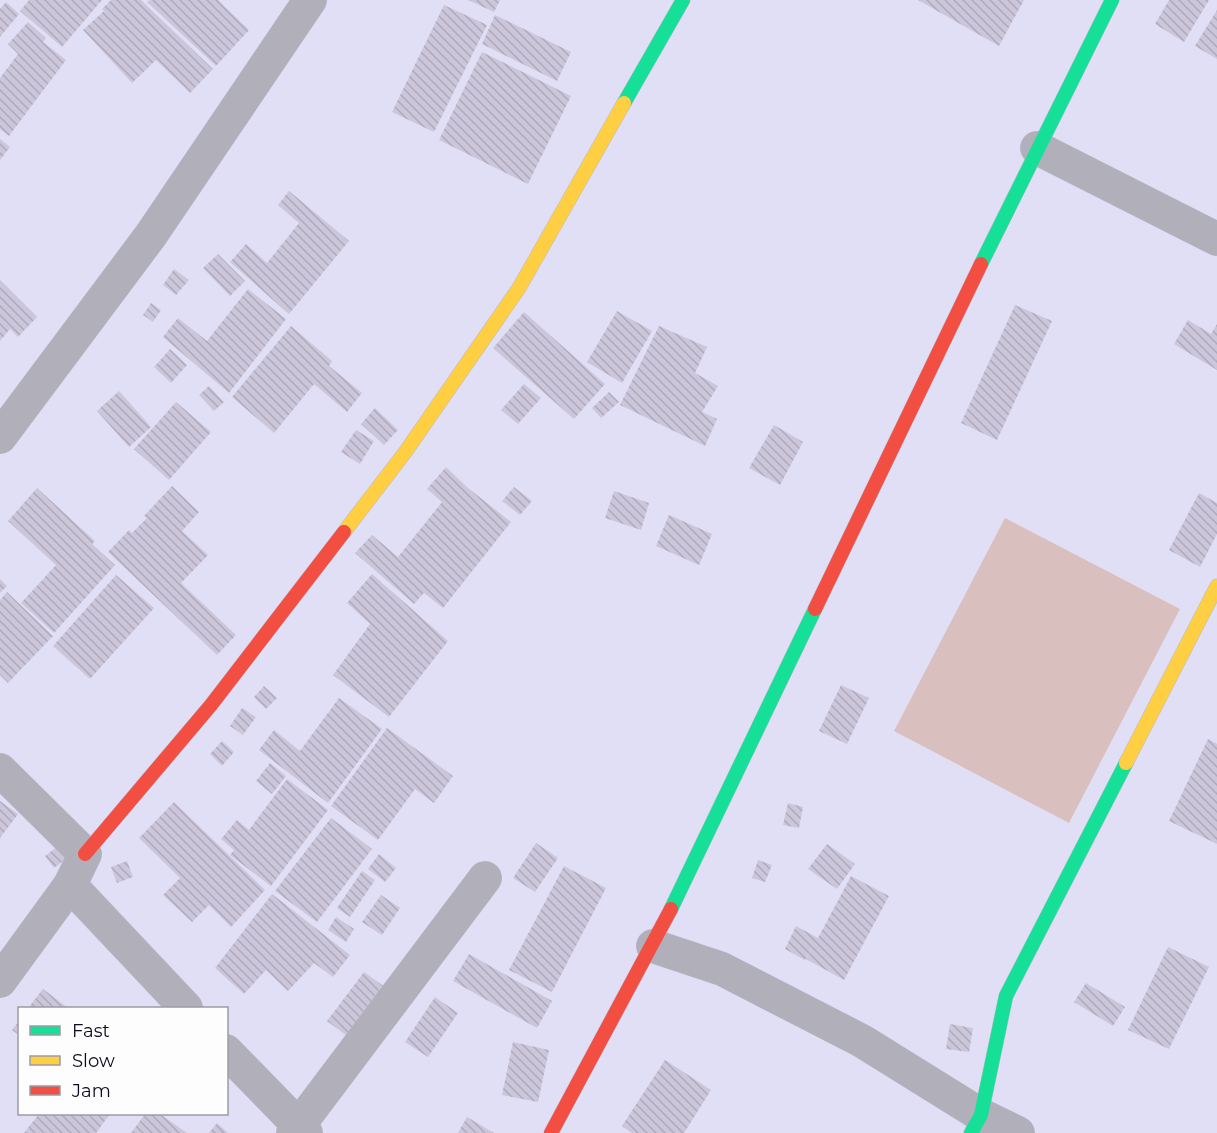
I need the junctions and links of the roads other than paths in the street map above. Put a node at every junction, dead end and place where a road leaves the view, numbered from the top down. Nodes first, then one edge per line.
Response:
1 (310, 0) edge
2 (683, 0) edge
3 (1112, 0) edge
4 (1037, 148) junction
5 (1217, 239) edge
6 (0, 437) edge
7 (1217, 586) edge
8 (0, 770) edge
9 (85, 854) junction
10 (485, 879) dead end
11 (70, 885) junction
12 (653, 946) junction
13 (0, 981) edge
14 (185, 1007) edge
15 (228, 1053) edge
16 (976, 1124) edge
17 (299, 1131) edge
18 (551, 1133) edge
19 (1018, 1133) edge

1 - 6 street
2 - 9 street
3 - 4 street
4 - 5 street
4 - 12 street
7 - 16 street
8 - 9 street
9 - 11 street
10 - 17 street
11 - 13 street
11 - 14 street
12 - 16 street
12 - 18 street
15 - 17 street
16 - 19 street

